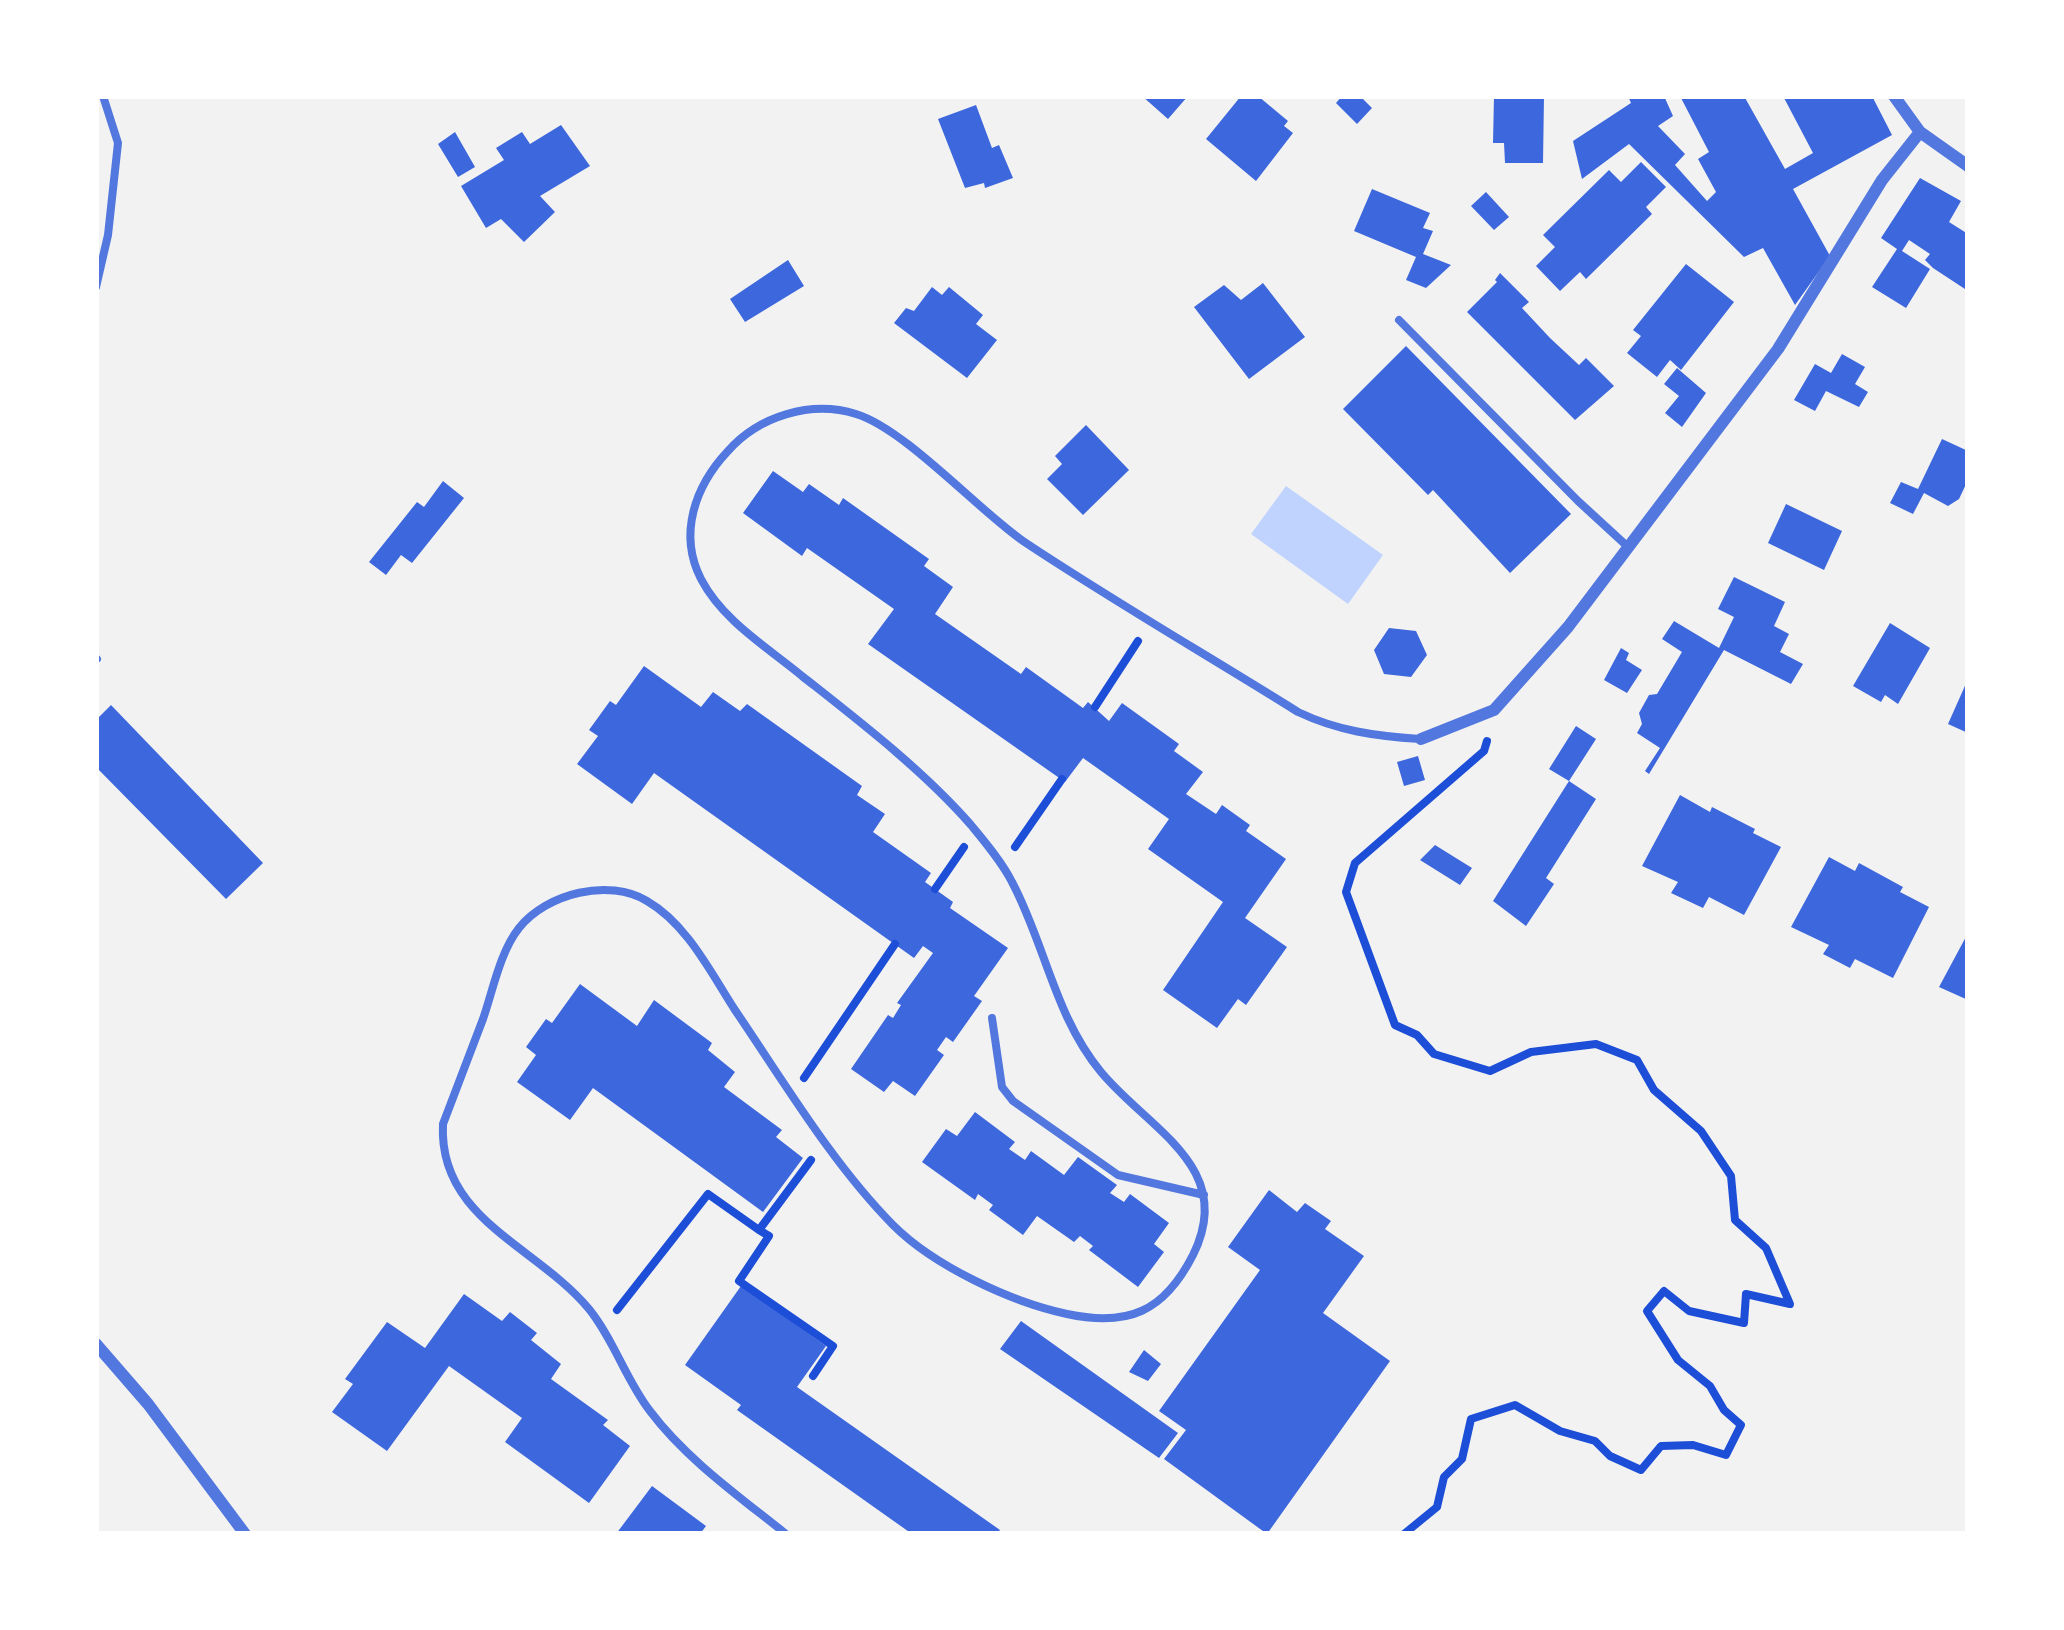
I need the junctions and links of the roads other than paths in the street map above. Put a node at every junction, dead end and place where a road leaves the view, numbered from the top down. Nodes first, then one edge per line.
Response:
1 (103, 96) edge
2 (1894, 96) edge
3 (1920, 132) junction
4 (1968, 166) edge
5 (96, 287) edge
6 (1399, 320) dead end
7 (1628, 546) junction
8 (1421, 739) joint
9 (992, 1018) dead end
10 (1204, 1196) junction
11 (96, 1344) edge
12 (245, 1534) edge
13 (786, 1534) edge

1 - 5 lane
2 - 3 street
3 - 4 street
3 - 7 street
6 - 7 lane
7 - 8 street
8 - 10 lane
9 - 10 lane
10 - 13 lane
11 - 12 street

